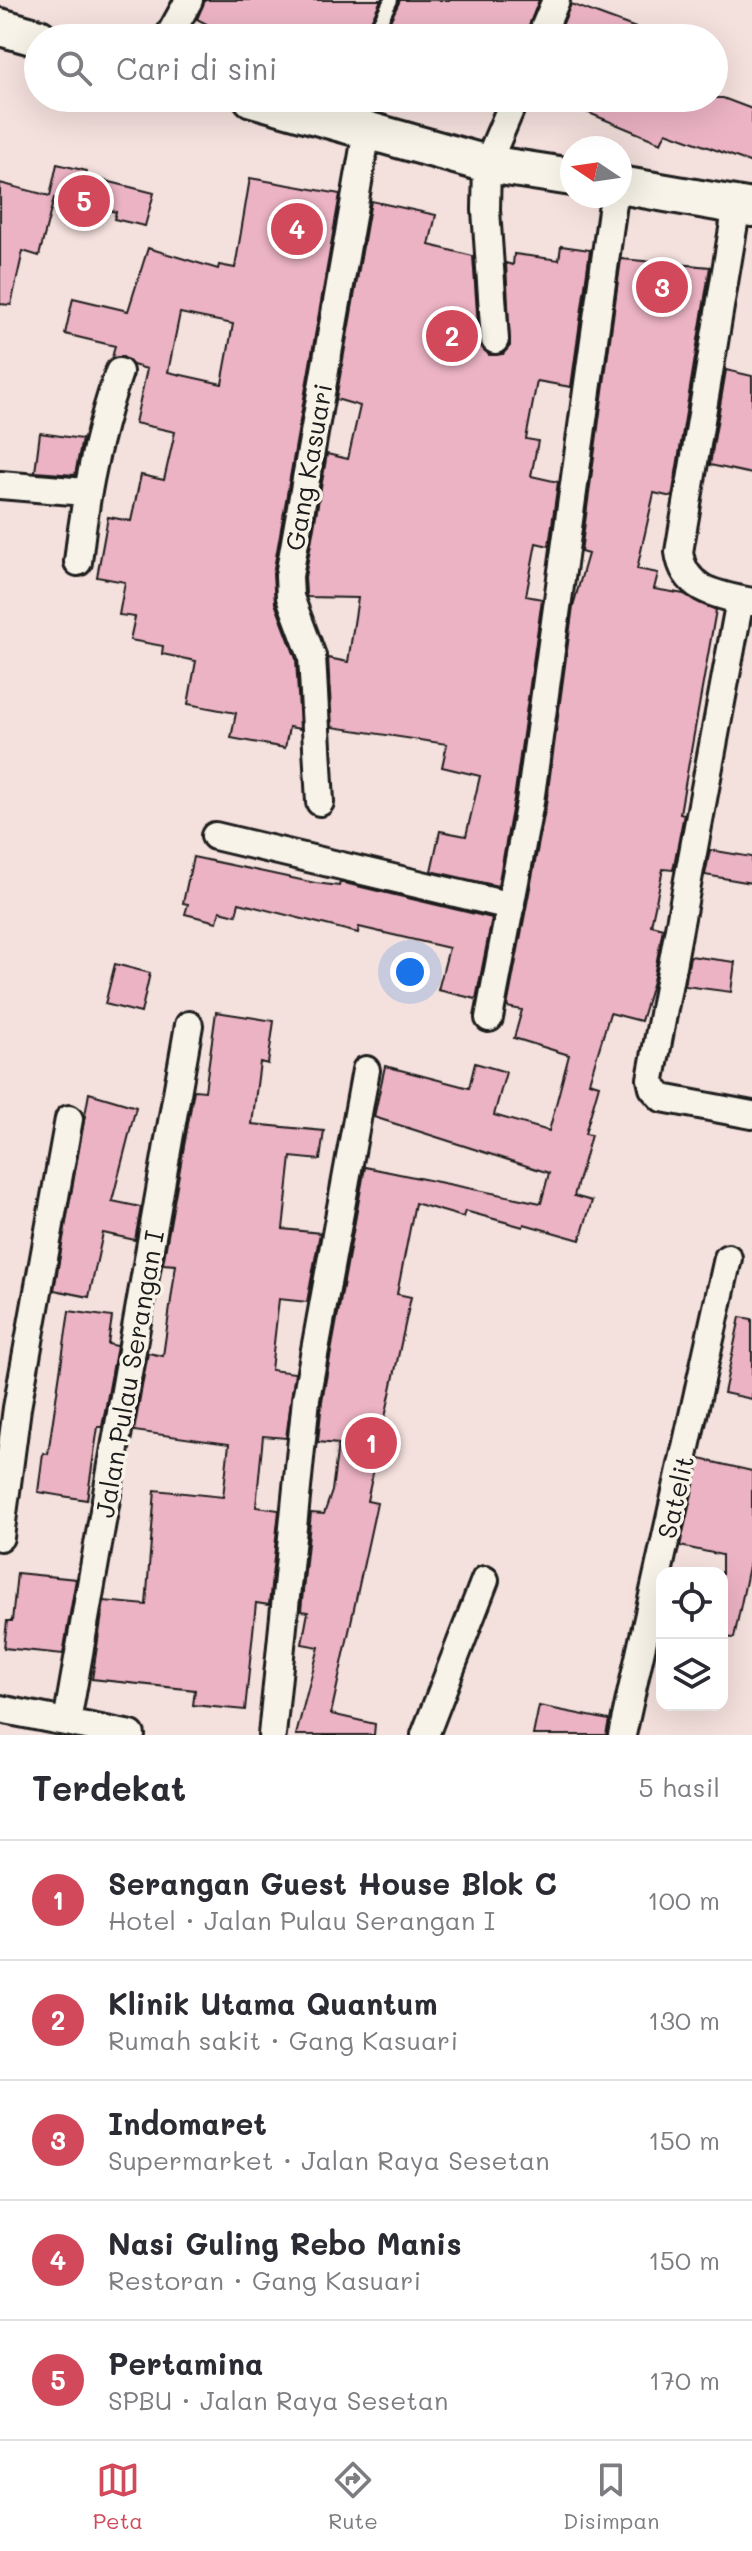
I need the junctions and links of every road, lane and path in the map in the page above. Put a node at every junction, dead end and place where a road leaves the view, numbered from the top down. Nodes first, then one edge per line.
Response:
1 (189, 0) edge
2 (391, 0) edge
3 (556, 0) edge
4 (176, 24) edge
5 (379, 24) edge
6 (546, 24) edge
7 (0, 27) edge
8 (24, 34) edge
9 (339, 112) edge
10 (509, 112) edge
11 (367, 131) junction
12 (487, 164) junction
13 (560, 175) edge
14 (632, 187) edge
15 (745, 206) edge
16 (612, 208) edge
17 (495, 340) dead end
18 (119, 372) dead end
19 (0, 485) edge
20 (85, 492) junction
21 (78, 562) dead end
22 (746, 601) edge
23 (320, 802) dead end
24 (215, 836) dead end
25 (511, 906) junction
26 (489, 1018) dead end
27 (189, 1025) dead end
28 (366, 1070) dead end
29 (752, 1115) edge
30 (69, 1119) dead end
31 (728, 1258) dead end
32 (0, 1537) edge
33 (485, 1580) dead end
34 (0, 1709) edge
35 (67, 1722) junction
36 (131, 1735) edge
37 (272, 1735) edge
38 (425, 1735) edge
39 (622, 1735) edge

1 - 4 street
2 - 5 lane
3 - 6 street
7 - 8 main road
9 - 11 main road
10 - 12 street
11 - 12 main road
11 - 23 street, Gang Kasuari
12 - 13 main road
12 - 17 street
14 - 15 main road
15 - 22 street
16 - 25 street
18 - 20 street
19 - 20 street
20 - 21 street
22 - 29 street
24 - 25 street
25 - 26 street
27 - 35 street, Jalan Pulau Serangan I
28 - 37 street
30 - 32 street
31 - 39 street, Satelit
33 - 38 street
34 - 35 street
35 - 36 street

